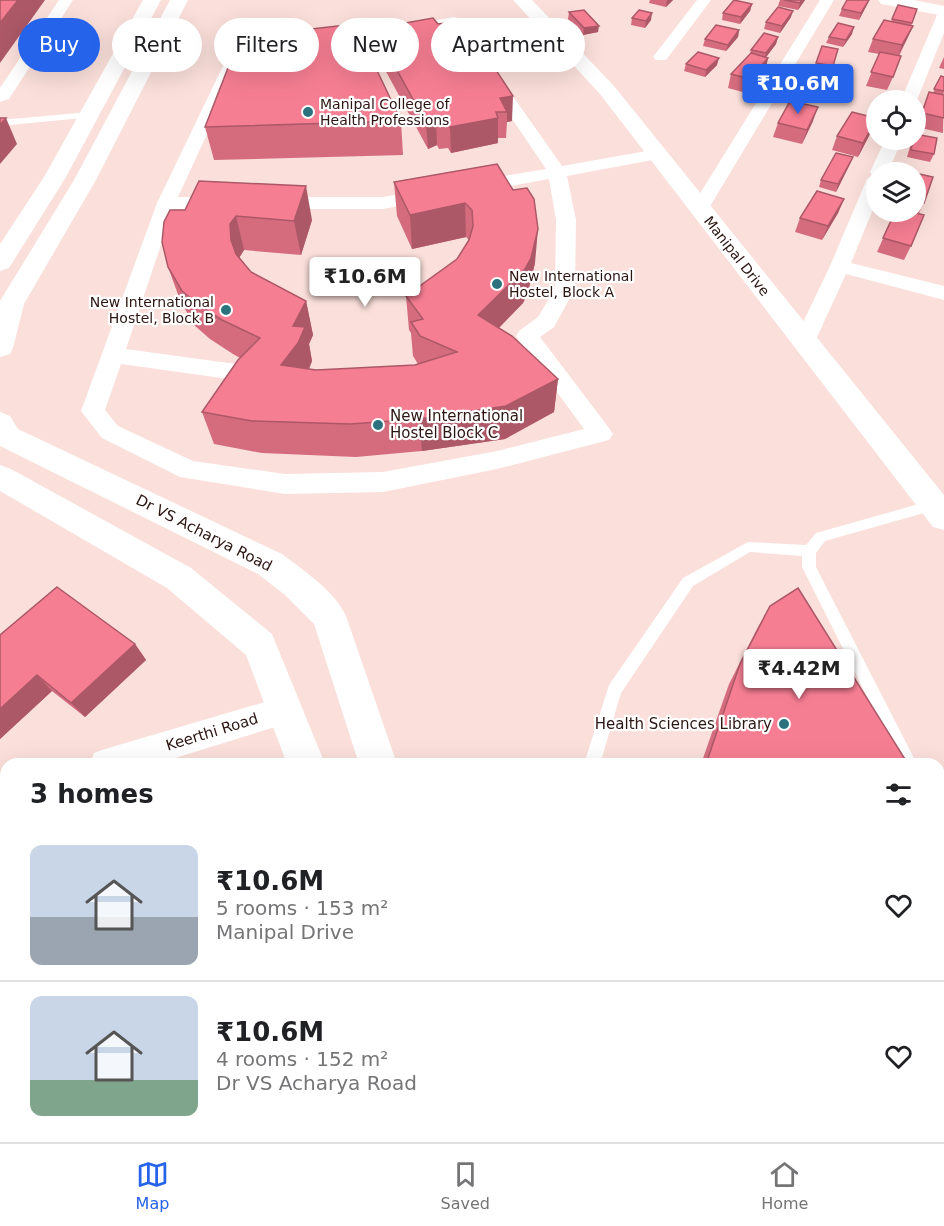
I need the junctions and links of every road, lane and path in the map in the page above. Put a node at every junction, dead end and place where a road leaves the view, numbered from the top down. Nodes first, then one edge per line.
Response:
1 (66, 0) edge
2 (152, 0) edge
3 (179, 0) edge
4 (522, 0) edge
5 (704, 0) edge
6 (827, 0) edge
7 (887, 0) edge
8 (944, 13) edge
9 (319, 49) edge
10 (661, 57) dead end
11 (228, 72) edge
12 (913, 90) edge
13 (0, 97) edge
14 (90, 116) junction
15 (0, 123) edge
16 (657, 154) junction
17 (557, 171) junction
18 (55, 177) junction
19 (85, 180) junction
20 (166, 203) junction
21 (866, 203) edge
22 (700, 208) junction
23 (0, 262) edge
24 (840, 266) junction
25 (944, 293) edge
26 (805, 341) junction
27 (0, 348) edge
28 (113, 355) junction
29 (243, 373) edge
30 (0, 423) edge
31 (0, 477) edge
32 (940, 504) edge
33 (809, 551) junction
34 (285, 710) junction
35 (125, 758) edge
36 (304, 758) edge
37 (376, 758) edge
38 (594, 758) edge
39 (906, 758) edge

1 - 13 street
2 - 14 main road
3 - 19 main road
4 - 16 main road, Manipal Drive
5 - 10 street
6 - 22 street
7 - 8 main road
8 - 12 street
9 - 17 street
11 - 20 street
14 - 15 lane
14 - 18 main road
16 - 17 street
16 - 22 main road, Manipal Drive
17 - 20 street
17 - 28 street
18 - 19 main road
18 - 23 main road
19 - 27 main road
20 - 28 street
21 - 24 street
22 - 26 main road, Manipal Drive
24 - 25 street
24 - 26 street
26 - 32 main road, Manipal Drive
28 - 29 street
30 - 37 main road, Dr VS Acharya Road
31 - 34 main road
32 - 33 lane
33 - 38 lane
33 - 39 lane
34 - 35 street, Keerthi Road
34 - 36 main road

